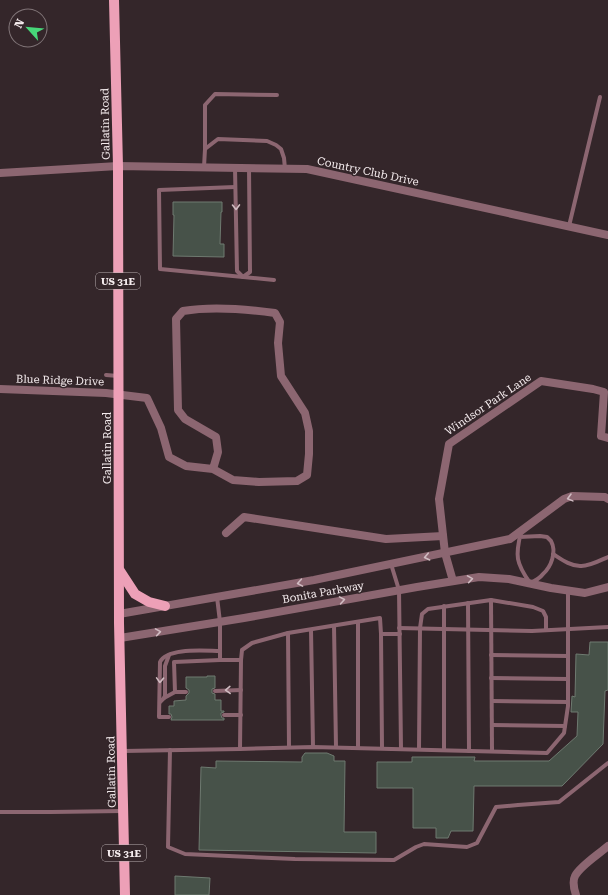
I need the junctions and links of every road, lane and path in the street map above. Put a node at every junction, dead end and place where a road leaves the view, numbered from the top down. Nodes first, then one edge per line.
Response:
1 (114, 0) edge
2 (277, 95) dead end
3 (600, 97) dead end
4 (205, 149) junction
5 (118, 166) junction
6 (204, 167) junction
7 (235, 168) junction
8 (249, 168) junction
9 (285, 169) junction
10 (0, 173) edge
11 (235, 186) junction
12 (569, 226) junction
13 (608, 235) edge
14 (243, 277) junction
15 (274, 280) dead end
16 (106, 375) dead end
17 (119, 376) junction
18 (0, 389) edge
19 (119, 394) junction
20 (608, 438) edge
21 (213, 469) junction
22 (608, 499) edge
23 (226, 533) dead end
24 (520, 534) junction
25 (443, 536) junction
26 (445, 553) junction
27 (553, 554) junction
28 (608, 556) edge
29 (391, 564) junction
30 (120, 570) junction
31 (453, 581) junction
32 (530, 583) junction
33 (608, 587) edge
34 (399, 590) junction
35 (568, 590) junction
36 (217, 597) junction
37 (491, 600) junction
38 (468, 603) junction
39 (165, 606) junction
40 (444, 606) junction
41 (120, 614) junction
42 (220, 622) junction
43 (358, 622) junction
44 (334, 626) junction
45 (607, 627) edge
46 (400, 628) junction
47 (420, 628) junction
48 (444, 629) junction
49 (468, 629) junction
50 (568, 629) junction
51 (311, 630) junction
52 (491, 630) junction
53 (546, 630) junction
54 (288, 634) junction
55 (381, 634) junction
56 (400, 634) junction
57 (120, 638) junction
58 (220, 651) junction
59 (169, 655) junction
60 (491, 655) junction
61 (568, 656) junction
62 (220, 660) junction
63 (241, 660) junction
64 (491, 678) junction
65 (568, 678) junction
66 (241, 690) junction
67 (215, 691) dead end
68 (175, 692) junction
69 (186, 692) dead end
70 (164, 698) junction
71 (492, 701) junction
72 (160, 702) junction
73 (568, 702) junction
74 (224, 715) dead end
75 (241, 715) junction
76 (169, 717) dead end
77 (492, 725) junction
78 (565, 726) junction
79 (289, 747) junction
80 (313, 747) junction
81 (336, 747) junction
82 (358, 748) junction
83 (382, 748) junction
84 (240, 749) junction
85 (401, 749) junction
86 (419, 749) junction
87 (170, 750) junction
88 (444, 750) junction
89 (122, 751) junction
90 (469, 751) junction
91 (492, 751) junction
92 (608, 763) edge
93 (123, 811) junction
94 (0, 812) edge
95 (608, 846) edge
96 (125, 895) edge
97 (576, 895) edge

1 - 5 main road, Gallatin Road / US 31E
2 - 4 lane
3 - 12 lane
4 - 6 lane
4 - 9 lane
5 - 6 street, Country Club Drive
5 - 10 street, Country Club Drive
5 - 17 main road, Gallatin Road / US 31E
6 - 7 street, Country Club Drive
7 - 8 street, Country Club Drive
7 - 11 lane
8 - 9 street, Country Club Drive
8 - 14 lane
9 - 12 street, Country Club Drive
11 -> 14 lane
11 - 14 lane
12 - 13 street, Country Club Drive
14 - 15 lane
16 - 17 lane
17 - 19 main road, Gallatin Road / US 31E
18 - 19 street, Blue Ridge Drive
19 - 21 street, Blue Ridge Drive
19 - 30 main road, Gallatin Road / US 31E
20 - 25 street, Windsor Park Lane
21 - 21 street
22 -> 24 street, Bonita Parkway
23 - 25 street
24 - 26 street, Bonita Parkway
24 - 27 lane
24 - 32 lane
25 - 26 street, Windsor Park Lane
26 -> 29 street, Bonita Parkway
26 - 31 street, Windsor Park Lane
27 - 28 lane
27 - 32 lane
29 - 34 lane
29 -> 36 street, Bonita Parkway
30 - 39 main road
30 - 41 main road, Gallatin Road / US 31E
31 -> 32 street, Bonita Parkway
31 - 34 street, Bonita Parkway
32 - 35 street, Bonita Parkway
33 - 35 street, Bonita Parkway
42 -> 34 street, Bonita Parkway
34 - 46 lane
35 - 50 lane
36 - 39 street, Bonita Parkway
36 - 42 lane
37 - 38 lane
37 - 52 lane
37 - 53 lane
38 - 40 lane
38 - 49 lane
39 - 41 street, Bonita Parkway
40 - 47 lane
40 - 48 lane
41 - 57 main road, Gallatin Road / US 31E
57 -> 42 street, Bonita Parkway
42 - 58 lane
43 - 44 lane
43 - 55 lane
43 - 82 lane
44 - 51 lane
44 - 81 lane
45 - 50 lane
46 - 47 lane
46 - 56 lane
47 - 48 lane
47 - 86 lane
48 - 49 lane
48 - 88 lane
49 - 52 lane
49 - 90 lane
50 - 53 lane
50 - 61 lane
51 - 54 lane
51 - 80 lane
52 - 53 lane
52 - 60 lane
54 - 63 lane
54 - 79 lane
55 - 56 lane
55 - 83 lane
56 - 85 lane
57 - 89 main road, Gallatin Road / US 31E
58 - 59 lane
58 - 62 lane
59 - 70 lane
59 -> 72 lane
60 - 61 lane
60 - 64 lane
61 - 65 lane
62 - 63 lane
62 - 68 lane
63 - 66 lane
64 - 65 lane
64 - 71 lane
65 - 73 lane
66 -> 67 lane
66 - 75 lane
68 - 69 lane
68 - 70 lane
70 - 72 lane
71 - 73 lane
71 - 77 lane
72 - 76 lane
73 - 78 lane
74 - 75 lane
75 - 84 lane
77 - 78 lane
77 - 91 lane
78 - 91 lane
79 - 80 lane
79 - 84 lane
80 - 81 lane
81 - 82 lane
82 - 83 lane
83 - 85 lane
84 - 87 lane
85 - 86 lane
86 - 88 lane
87 - 89 lane
87 - 92 lane
88 - 90 lane
89 - 93 main road, Gallatin Road / US 31E
90 - 91 lane
93 - 94 lane
93 - 96 main road, Gallatin Road / US 31E
95 - 97 street

